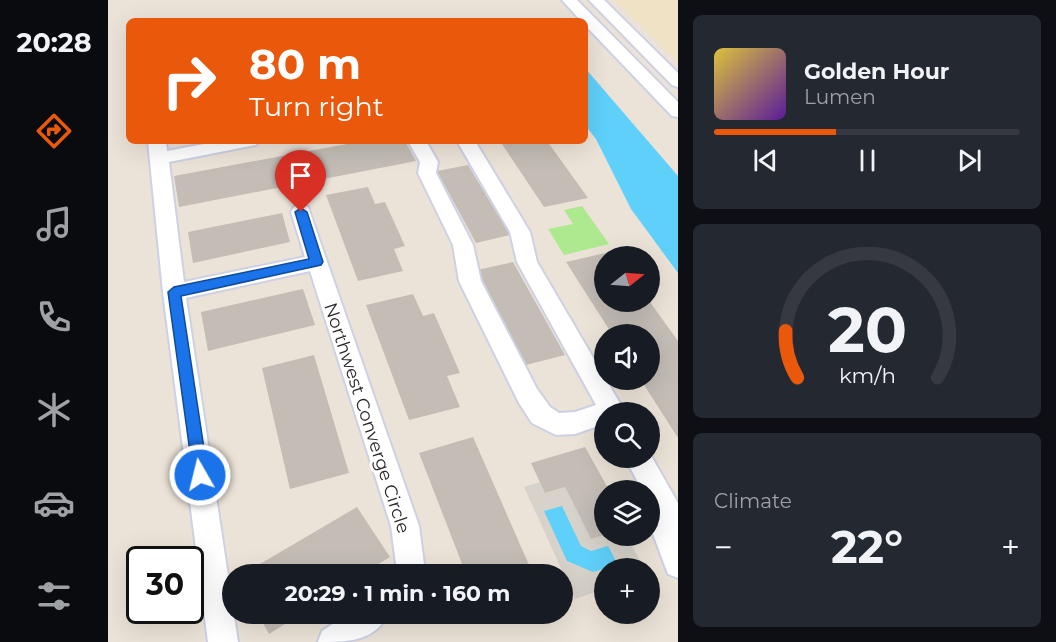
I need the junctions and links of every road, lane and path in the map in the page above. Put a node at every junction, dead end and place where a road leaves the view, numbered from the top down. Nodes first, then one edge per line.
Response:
1 (569, 0) edge
2 (596, 0) edge
3 (587, 18) edge
4 (588, 20) edge
5 (678, 82) edge
6 (678, 112) edge
7 (215, 144) edge
8 (419, 144) edge
9 (468, 144) edge
10 (157, 149) edge
11 (301, 212) dead end
12 (316, 262) junction
13 (174, 292) junction
14 (604, 402) edge
15 (594, 417) edge
16 (644, 468) edge
17 (410, 564) edge
18 (678, 564) edge
19 (359, 624) edge
20 (223, 642) edge
21 (333, 642) edge

1 - 3 street
2 - 5 street
4 - 6 street
7 - 10 street
8 - 15 street
9 - 14 street
10 - 13 street
11 - 12 street, Northwest Converge Circle
12 - 13 street
12 - 17 street, Northwest Converge Circle
13 - 20 street
16 - 18 street
19 - 21 street

